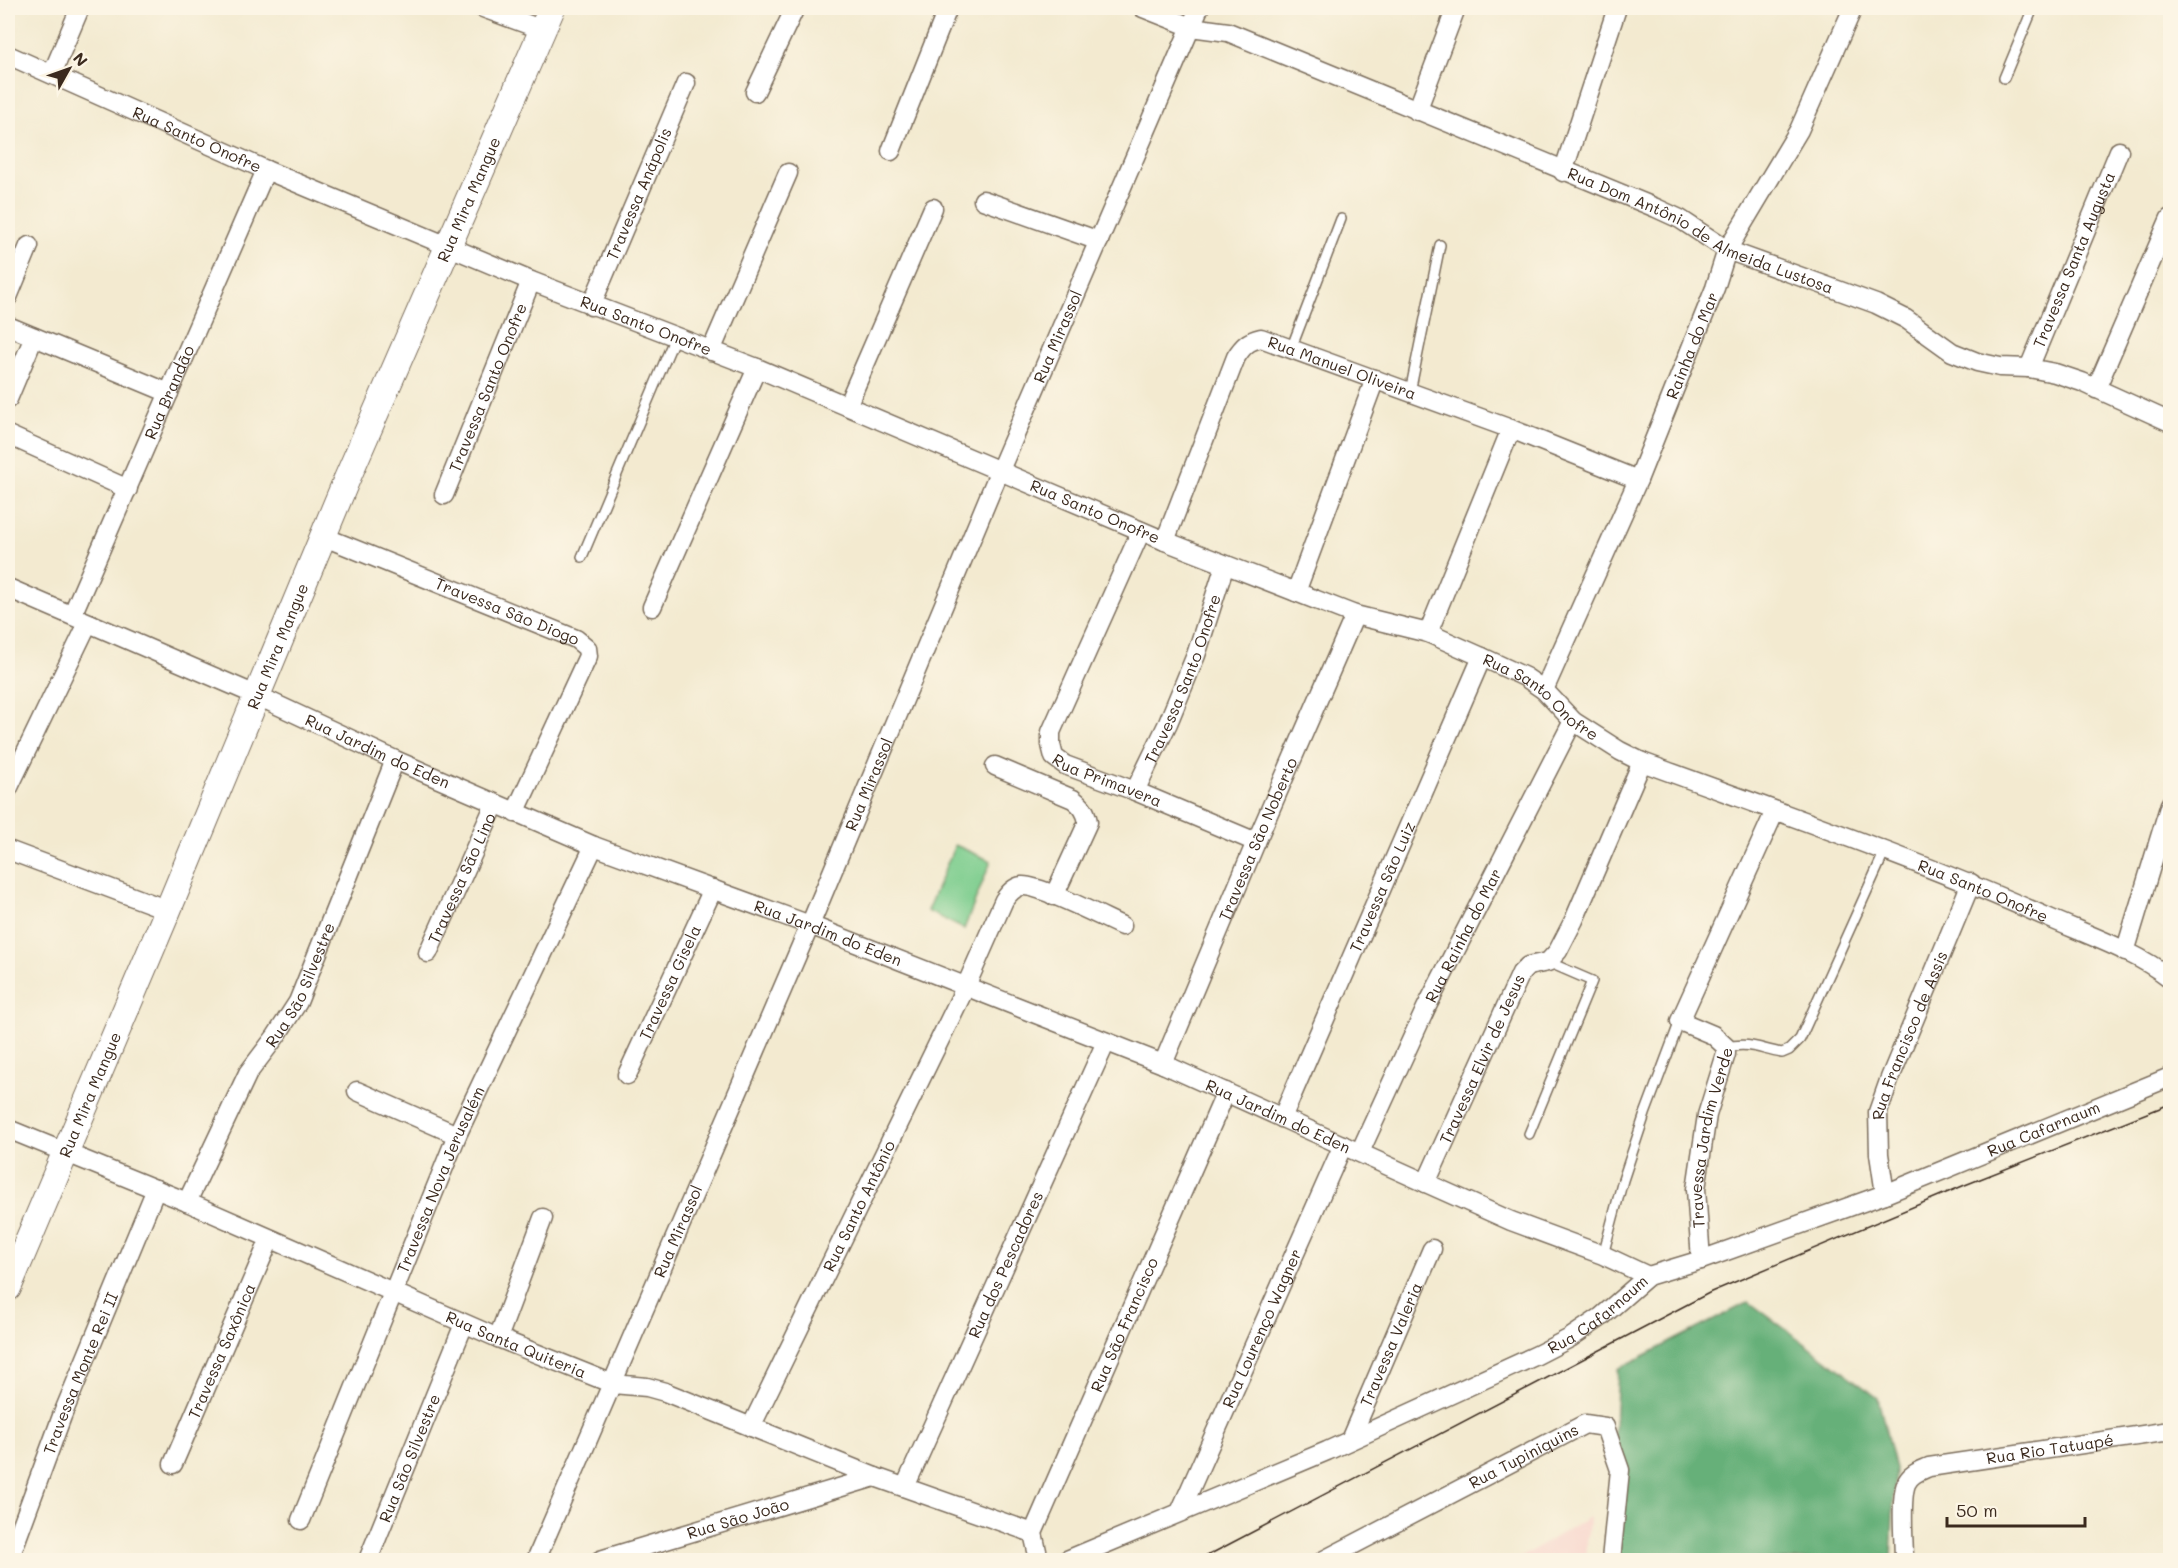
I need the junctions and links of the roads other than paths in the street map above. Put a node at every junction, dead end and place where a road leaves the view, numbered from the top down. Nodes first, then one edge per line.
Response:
1 (80, 8) edge
2 (483, 8) edge
3 (795, 8) edge
4 (948, 8) edge
5 (1143, 8) edge
6 (1199, 8) edge
7 (1456, 8) edge
8 (1617, 8) edge
9 (1853, 8) edge
10 (2032, 8) edge
11 (547, 19) edge
12 (1191, 27) junction
13 (1228, 32) junction
14 (8, 55) edge
15 (52, 74) junction
16 (2004, 78) dead end
17 (686, 83) dead end
18 (755, 92) dead end
19 (1417, 111) junction
20 (2119, 151) dead end
21 (891, 152) dead end
22 (266, 170) junction
23 (1563, 172) junction
24 (788, 173) dead end
25 (983, 200) dead end
26 (933, 208) dead end
27 (2170, 218) edge
28 (1341, 219) dead end
29 (1099, 241) junction
30 (447, 244) junction
31 (1440, 245) dead end
32 (29, 246) dead end
33 (1727, 250) junction
34 (531, 281) junction
35 (8, 297) edge
36 (591, 306) junction
37 (8, 326) edge
38 (675, 337) junction
39 (34, 338) junction
40 (1292, 349) junction
41 (711, 351) junction
42 (757, 368) junction
43 (2029, 368) junction
44 (1376, 379) junction
45 (2096, 389) junction
46 (1410, 392) junction
47 (169, 393) junction
48 (8, 399) edge
49 (847, 406) junction
50 (2170, 422) edge
51 (1511, 429) junction
52 (8, 435) edge
53 (1000, 470) junction
54 (1638, 480) junction
55 (128, 489) junction
56 (444, 495) dead end
57 (1141, 531) junction
58 (322, 536) junction
59 (1165, 541) junction
60 (582, 557) dead end
61 (1226, 565) junction
62 (8, 588) edge
63 (1296, 592) junction
64 (652, 607) dead end
65 (1356, 615) junction
66 (80, 619) junction
67 (1428, 633) junction
68 (1482, 657) junction
69 (1544, 690) junction
70 (258, 696) junction
71 (1573, 721) junction
72 (395, 760) junction
73 (1642, 762) junction
74 (995, 766) dead end
75 (8, 789) edge
76 (1135, 791) junction
77 (495, 804) junction
78 (2170, 804) edge
79 (1775, 811) junction
80 (515, 813) junction
81 (1256, 842) junction
82 (594, 846) junction
83 (8, 850) edge
84 (1885, 851) junction
85 (1971, 883) junction
86 (713, 889) junction
87 (1054, 896) junction
88 (168, 910) junction
89 (810, 925) junction
90 (1122, 926) dead end
91 (2125, 952) junction
92 (428, 953) dead end
93 (1548, 962) junction
94 (2170, 978) edge
95 (966, 986) junction
96 (1680, 1021) junction
97 (1106, 1042) junction
98 (1726, 1047) junction
99 (1163, 1064) junction
100 (627, 1075) dead end
101 (2170, 1077) edge
102 (357, 1091) dead end
103 (1226, 1092) junction
104 (1282, 1118) junction
105 (8, 1129) edge
106 (1529, 1134) dead end
107 (457, 1135) junction
108 (1351, 1149) junction
109 (65, 1152) junction
110 (1426, 1183) junction
111 (156, 1190) junction
112 (1885, 1194) junction
113 (187, 1202) junction
114 (543, 1218) dead end
115 (270, 1239) junction
116 (1432, 1249) dead end
117 (1603, 1255) junction
118 (1701, 1260) junction
119 (1648, 1276) junction
120 (8, 1288) edge
121 (392, 1292) junction
122 (464, 1324) junction
123 (498, 1338) junction
124 (613, 1384) junction
125 (751, 1427) junction
126 (2170, 1431) edge
127 (1350, 1440) junction
128 (173, 1464) dead end
129 (875, 1477) junction
130 (905, 1487) junction
131 (1180, 1512) junction
132 (301, 1520) dead end
133 (1034, 1533) junction
134 (9, 1560) edge
135 (368, 1560) edge
136 (536, 1560) edge
137 (600, 1560) edge
138 (1038, 1560) edge
139 (1068, 1560) edge
140 (1324, 1560) edge
141 (1611, 1560) edge
142 (1904, 1560) edge

1 - 15 street
2 - 11 street
3 - 18 street
4 - 21 street
5 - 12 street, Rua Dom Antônio de Almeida Lustosa
6 - 12 street, Rua Mirassol
6 - 13 street, Rua Dom Antônio de Almeida Lustosa
7 - 19 street
8 - 23 street
9 - 33 street, Rainha do Mar
10 - 16 lane
11 - 30 main road, Rua Mira Mangue
12 - 13 street, Rua Dom Antônio de Almeida Lustosa
12 - 29 street, Rua Mirassol
13 - 19 street, Rua Dom Antônio de Almeida Lustosa
14 - 15 street, Rua Santo Onofre
15 - 22 street, Rua Santo Onofre
17 - 36 street, Travessa Anápolis
19 - 23 street, Rua Dom Antônio de Almeida Lustosa
20 - 43 street, Travessa Santa Augusta
22 - 30 street, Rua Santo Onofre
22 - 47 street, Rua Brandão
23 - 33 street, Rua Dom Antônio de Almeida Lustosa
24 - 41 street
25 - 29 street
26 - 49 street
27 - 45 street
28 - 40 lane
29 - 53 street, Rua Mirassol
30 - 34 street, Rua Santo Onofre
30 - 58 main road, Rua Mira Mangue
31 - 46 lane
32 - 35 street
33 - 43 street, Rua Dom Antônio de Almeida Lustosa
33 - 54 street, Rainha do Mar
34 - 36 street, Rua Santo Onofre
34 - 56 street, Travessa Santo Onofre
36 - 38 street, Rua Santo Onofre
37 - 39 street
38 - 41 street, Rua Santo Onofre
38 - 60 lane
39 - 47 street
39 - 48 street
40 - 44 street, Rua Manuel Oliveira
40 - 59 street, Rua Manuel Oliveira
41 - 42 street, Rua Santo Onofre
42 - 49 street, Rua Santo Onofre
42 - 64 street
43 - 45 street, Rua Dom Antônio de Almeida Lustosa
44 - 46 street, Rua Manuel Oliveira
44 - 63 street
45 - 50 street, Rua Dom Antônio de Almeida Lustosa
46 - 51 street, Rua Manuel Oliveira
47 - 55 street, Rua Brandão
49 - 53 street, Rua Santo Onofre
51 - 54 street, Rua Manuel Oliveira
51 - 67 street
52 - 55 street
53 - 57 street, Rua Santo Onofre
53 - 89 street, Rua Mirassol
54 - 69 street, Rainha do Mar
55 - 66 street, Rua Brandão
57 - 59 street, Rua Santo Onofre
57 - 76 street, Rua Primavera
58 - 70 main road, Rua Mira Mangue
58 - 80 street, Travessa São Diogo
59 - 61 street, Rua Santo Onofre
61 - 63 street, Rua Santo Onofre
61 - 76 street, Travessa Santo Onofre
62 - 66 street, Rua Jardim do Eden
63 - 65 street, Rua Santo Onofre
65 - 67 street, Rua Santo Onofre
65 - 81 street, Travessa São Noberto
66 - 70 street, Rua Jardim do Eden
66 - 75 street, Rua Brandão
67 - 68 street, Rua Santo Onofre
68 - 69 street, Rua Santo Onofre
68 - 104 street, Travessa São Luiz
69 - 71 street, Rua Santo Onofre
70 - 72 street, Rua Jardim do Eden
70 - 88 main road, Rua Mira Mangue
71 - 73 street, Rua Santo Onofre
71 - 108 street, Rua Rainha do Mar
72 - 77 street, Rua Jardim do Eden
72 - 113 street, Rua São Silvestre
73 - 79 street, Rua Santo Onofre
73 - 93 street
74 - 87 street
76 - 81 street, Rua Primavera
77 - 80 street, Rua Jardim do Eden
77 - 92 street, Travessa São Lino
78 - 91 street
79 - 84 street, Rua Santo Onofre
79 - 96 street
80 - 82 street, Rua Jardim do Eden
81 - 99 street, Travessa São Noberto
82 - 86 street, Rua Jardim do Eden
82 - 107 street, Travessa Nova Jerusalém
83 - 88 street
84 - 85 street, Rua Santo Onofre
84 - 98 lane
85 - 91 street, Rua Santo Onofre
85 - 112 street, Rua Francisco de Assis
86 - 89 street, Rua Jardim do Eden
86 - 100 street, Travessa Gisela
87 - 90 street, Rua Santo Antônio
87 - 95 street, Rua Santo Antônio
88 - 109 main road, Rua Mira Mangue
89 - 95 street, Rua Jardim do Eden
89 - 124 street, Rua Mirassol
91 - 94 street, Rua Santo Onofre
93 - 106 lane
93 - 110 street, Travessa Elvir de Jesus
95 - 97 street, Rua Jardim do Eden
95 - 125 street, Rua Santo Antônio
96 - 98 street, Travessa Jardim Verde
96 - 117 lane
97 - 99 street, Rua Jardim do Eden
97 - 130 street, Rua dos Pescadores
98 - 118 street, Travessa Jardim Verde
99 - 103 street, Rua Jardim do Eden
101 - 112 street, Rua Cafarnaum
102 - 107 street
103 - 104 street, Rua Jardim do Eden
103 - 133 street, Rua São Francisco
104 - 108 street, Rua Jardim do Eden
105 - 109 street, Rua Santa Quiteria
107 - 121 street, Travessa Nova Jerusalém
108 - 110 street, Rua Jardim do Eden
108 - 131 street, Rua Lourenço Wagner
109 - 111 street, Rua Santa Quiteria
109 - 120 main road, Rua Mira Mangue
110 - 117 street, Rua Jardim do Eden
111 - 113 street, Rua Santa Quiteria
111 - 134 street, Travessa Monte Rei II
112 - 118 street, Rua Cafarnaum
113 - 115 street, Rua Santa Quiteria
114 - 123 street
115 - 121 street, Rua Santa Quiteria
115 - 128 street, Travessa Saxônica
116 - 127 street, Travessa Valeria
117 - 119 street, Rua Jardim do Eden
118 - 119 street, Rua Cafarnaum
119 - 127 street, Rua Cafarnaum
121 - 122 street, Rua Santa Quiteria
121 - 132 street, Travessa Nova Jerusalém
122 - 123 street, Rua Santa Quiteria
122 - 135 street, Rua São Silvestre
123 - 124 street, Rua Santa Quiteria
124 - 125 street, Rua Santa Quiteria
124 - 136 street, Rua Mirassol
125 - 129 street, Rua Santa Quiteria
126 - 142 street, Rua Rio Tatuapé
127 - 131 street, Rua Cafarnaum
129 - 130 street, Rua Santa Quiteria
129 - 137 street, Rua São João
130 - 133 street, Rua Santa Quiteria
131 - 139 street, Rua Cafarnaum
133 - 138 street
140 - 141 street, Rua Tupiniquins

